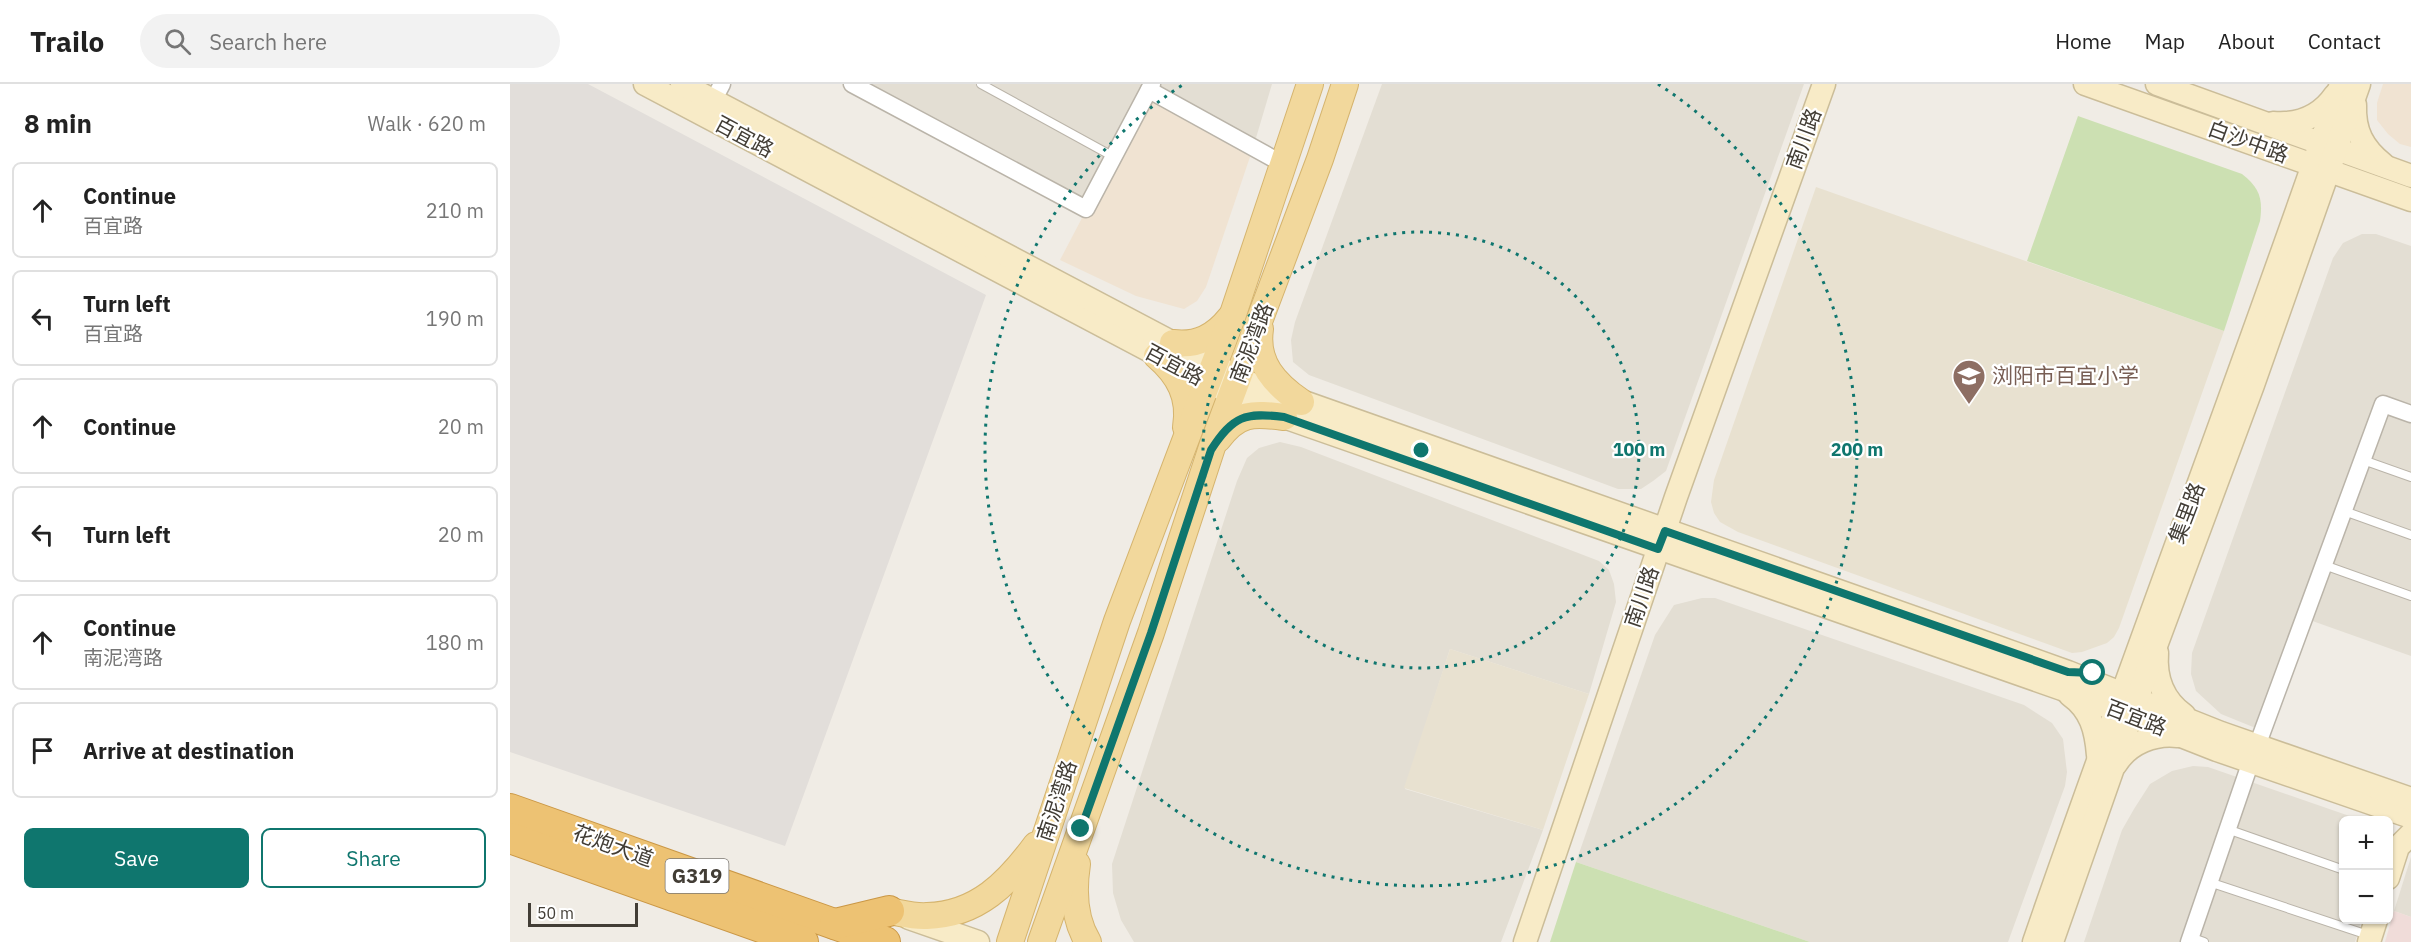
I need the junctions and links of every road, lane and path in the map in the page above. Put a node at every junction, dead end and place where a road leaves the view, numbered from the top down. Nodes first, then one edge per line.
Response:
1 (645, 84) edge
2 (682, 84) edge
3 (852, 84) edge
4 (981, 84) edge
5 (1310, 84) edge
6 (1345, 84) edge
7 (1824, 84) edge
8 (1833, 84) edge
9 (2085, 84) edge
10 (2157, 84) edge
11 (1151, 87) edge
12 (2349, 87) edge
13 (718, 92) edge
14 (2263, 123) junction
15 (2328, 146) junction
16 (2265, 148) junction
17 (1114, 157) junction
18 (1283, 164) junction
19 (2386, 167) junction
20 (2321, 168) junction
21 (2411, 176) edge
22 (2384, 191) junction
23 (2411, 200) edge
24 (2303, 218) junction
25 (1232, 316) junction
26 (1261, 322) junction
27 (1165, 349) junction
28 (1210, 373) junction
29 (1236, 386) junction
30 (1292, 410) junction
31 (2411, 414) edge
32 (1184, 440) junction
33 (1211, 450) junction
34 (2363, 460) junction
35 (2411, 477) edge
36 (1682, 491) junction
37 (2344, 511) junction
38 (1617, 524) junction
39 (2411, 535) edge
40 (1665, 541) junction
41 (1706, 555) junction
42 (2324, 565) junction
43 (1649, 589) junction
44 (2411, 596) edge
45 (2148, 642) junction
46 (2065, 680) junction
47 (2126, 704) junction
48 (2189, 730) junction
49 (2254, 754) junction
50 (2104, 764) junction
51 (2411, 799) edge
52 (2379, 806) junction
53 (510, 809) edge
54 (2387, 816) edge
55 (2411, 817) edge
56 (1050, 822) junction
57 (1081, 829) junction
58 (2228, 829) junction
59 (2411, 834) edge
60 (510, 838) edge
61 (2339, 869) edge
62 (2391, 870) edge
63 (2209, 882) junction
64 (890, 911) junction
65 (835, 924) junction
66 (2368, 931) edge
67 (2194, 940) edge
68 (803, 942) edge
69 (885, 942) edge
70 (978, 942) edge
71 (1010, 942) edge
72 (1041, 942) edge
73 (1088, 942) edge
74 (1525, 942) edge
75 (1535, 942) edge
76 (2034, 942) edge
77 (2052, 942) edge

1 - 27 street, 百宜路
2 - 13 street, 百宜路
3 - 17 street
4 - 17 lane
5 - 18 main road, 南泥湾路
6 - 26 main road, 南泥湾路
7 - 36 street, 南川路
8 - 36 street, 南川路
9 - 16 street, 白沙中路
10 - 14 street, 白沙中路
11 - 17 street
11 - 18 street
12 - 14 street
12 - 15 street, 集里路
12 - 19 street
13 - 27 street, 百宜路
14 - 15 street, 白沙中路
15 - 19 street, 白沙中路
15 - 20 street, 集里路
16 - 20 street, 白沙中路
16 - 24 street
18 - 25 main road, 南泥湾路
19 - 21 street, 白沙中路
20 - 22 street, 白沙中路
20 - 24 street, 集里路
22 - 23 street, 白沙中路
22 - 24 street
24 - 45 street, 集里路
25 - 27 main road
25 - 28 main road, 南泥湾路
26 - 29 main road, 南泥湾路
26 - 30 main road
27 - 28 street, 百宜路
27 - 32 main road
28 - 29 street, 百宜路
28 - 32 main road, 南泥湾路
29 - 30 street, 百宜路
29 - 33 main road, 南泥湾路
30 - 33 main road
30 - 38 street, 百宜路
31 - 34 street
32 - 56 main road, 南泥湾路
33 - 57 main road, 南泥湾路
34 - 35 lane
34 - 37 street
36 - 38 street
36 - 40 street, 南川路
36 - 41 street
37 - 39 lane
37 - 42 street
38 - 40 street, 百宜路
38 - 43 street
40 - 41 street, 百宜路
40 - 43 street, 南川路
41 - 43 street
41 - 46 street, 百宜路
42 - 44 lane
42 - 49 street
43 - 74 street, 南川路
43 - 75 street, 南川路
45 - 46 street
45 - 47 street, 集里路
45 - 48 street
46 - 47 street, 百宜路
46 - 50 street
47 - 48 street, 百宜路
47 - 50 street, 集里路
48 - 49 street, 百宜路
48 - 50 street
49 - 51 street, 百宜路
49 - 52 street, 百宜路
49 - 58 street
50 - 76 street, 集里路
50 - 77 street, 集里路
52 - 54 street
52 - 55 street, 百宜路
53 - 65 highway, 花炮大道 / G319
56 - 64 main road
56 - 71 main road, 南泥湾路
57 - 72 main road, 南泥湾路
57 - 73 main road
58 - 61 lane
58 - 63 street
59 - 62 street
60 - 68 highway, 花炮大道 / G319
63 - 66 lane
63 - 67 street
64 - 65 highway
64 - 70 street
65 - 69 highway, 花炮大道 / G319

